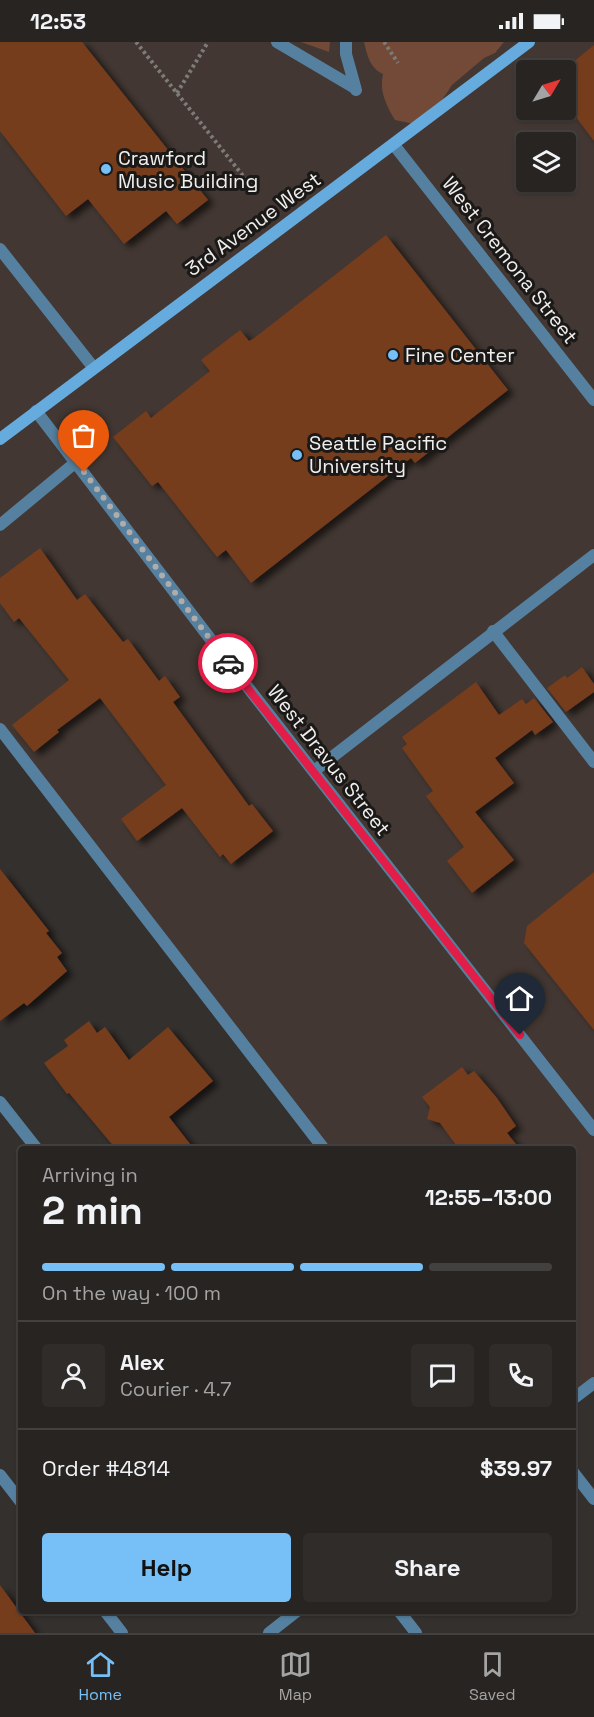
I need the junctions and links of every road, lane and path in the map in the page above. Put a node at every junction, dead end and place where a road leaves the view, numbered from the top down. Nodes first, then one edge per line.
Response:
1 (136, 42) edge
2 (208, 42) edge
3 (277, 42) edge
4 (345, 42) edge
5 (384, 42) edge
6 (530, 42) edge
7 (398, 63) dead end
8 (177, 93) junction
9 (394, 145) junction
10 (252, 187) dead end
11 (0, 249) edge
12 (93, 367) junction
13 (594, 399) edge
14 (36, 411) junction
15 (0, 439) edge
16 (76, 462) junction
17 (0, 525) edge
18 (594, 555) edge
19 (493, 631) junction
20 (0, 729) edge
21 (594, 762) edge
22 (314, 771) junction
23 (0, 1102) edge
24 (594, 1130) edge
25 (35, 1146) edge
26 (322, 1146) edge
27 (594, 1383) edge
28 (576, 1397) edge
29 (0, 1475) edge
30 (576, 1476) edge
31 (18, 1499) edge
32 (594, 1500) edge
33 (107, 1614) edge
34 (293, 1614) edge
35 (401, 1614) edge
36 (122, 1633) edge
37 (268, 1633) edge
38 (416, 1633) edge

1 - 8 path
2 - 8 path
3 - 4 street
5 - 7 path
6 - 9 street, 3rd Avenue West
8 - 10 path
9 - 12 street, 3rd Avenue West
9 - 13 street, West Cremona Street
11 - 12 street
12 - 14 street, 3rd Avenue West
14 - 15 street, 3rd Avenue West
14 - 16 street, West Dravus Street
16 - 17 street
16 - 22 street, West Dravus Street
18 - 19 street
19 - 21 street
19 - 22 street
20 - 26 street
22 - 24 street, West Dravus Street
23 - 25 street
27 - 28 street
29 - 31 street
30 - 32 street
33 - 36 street
34 - 37 street
35 - 38 street

